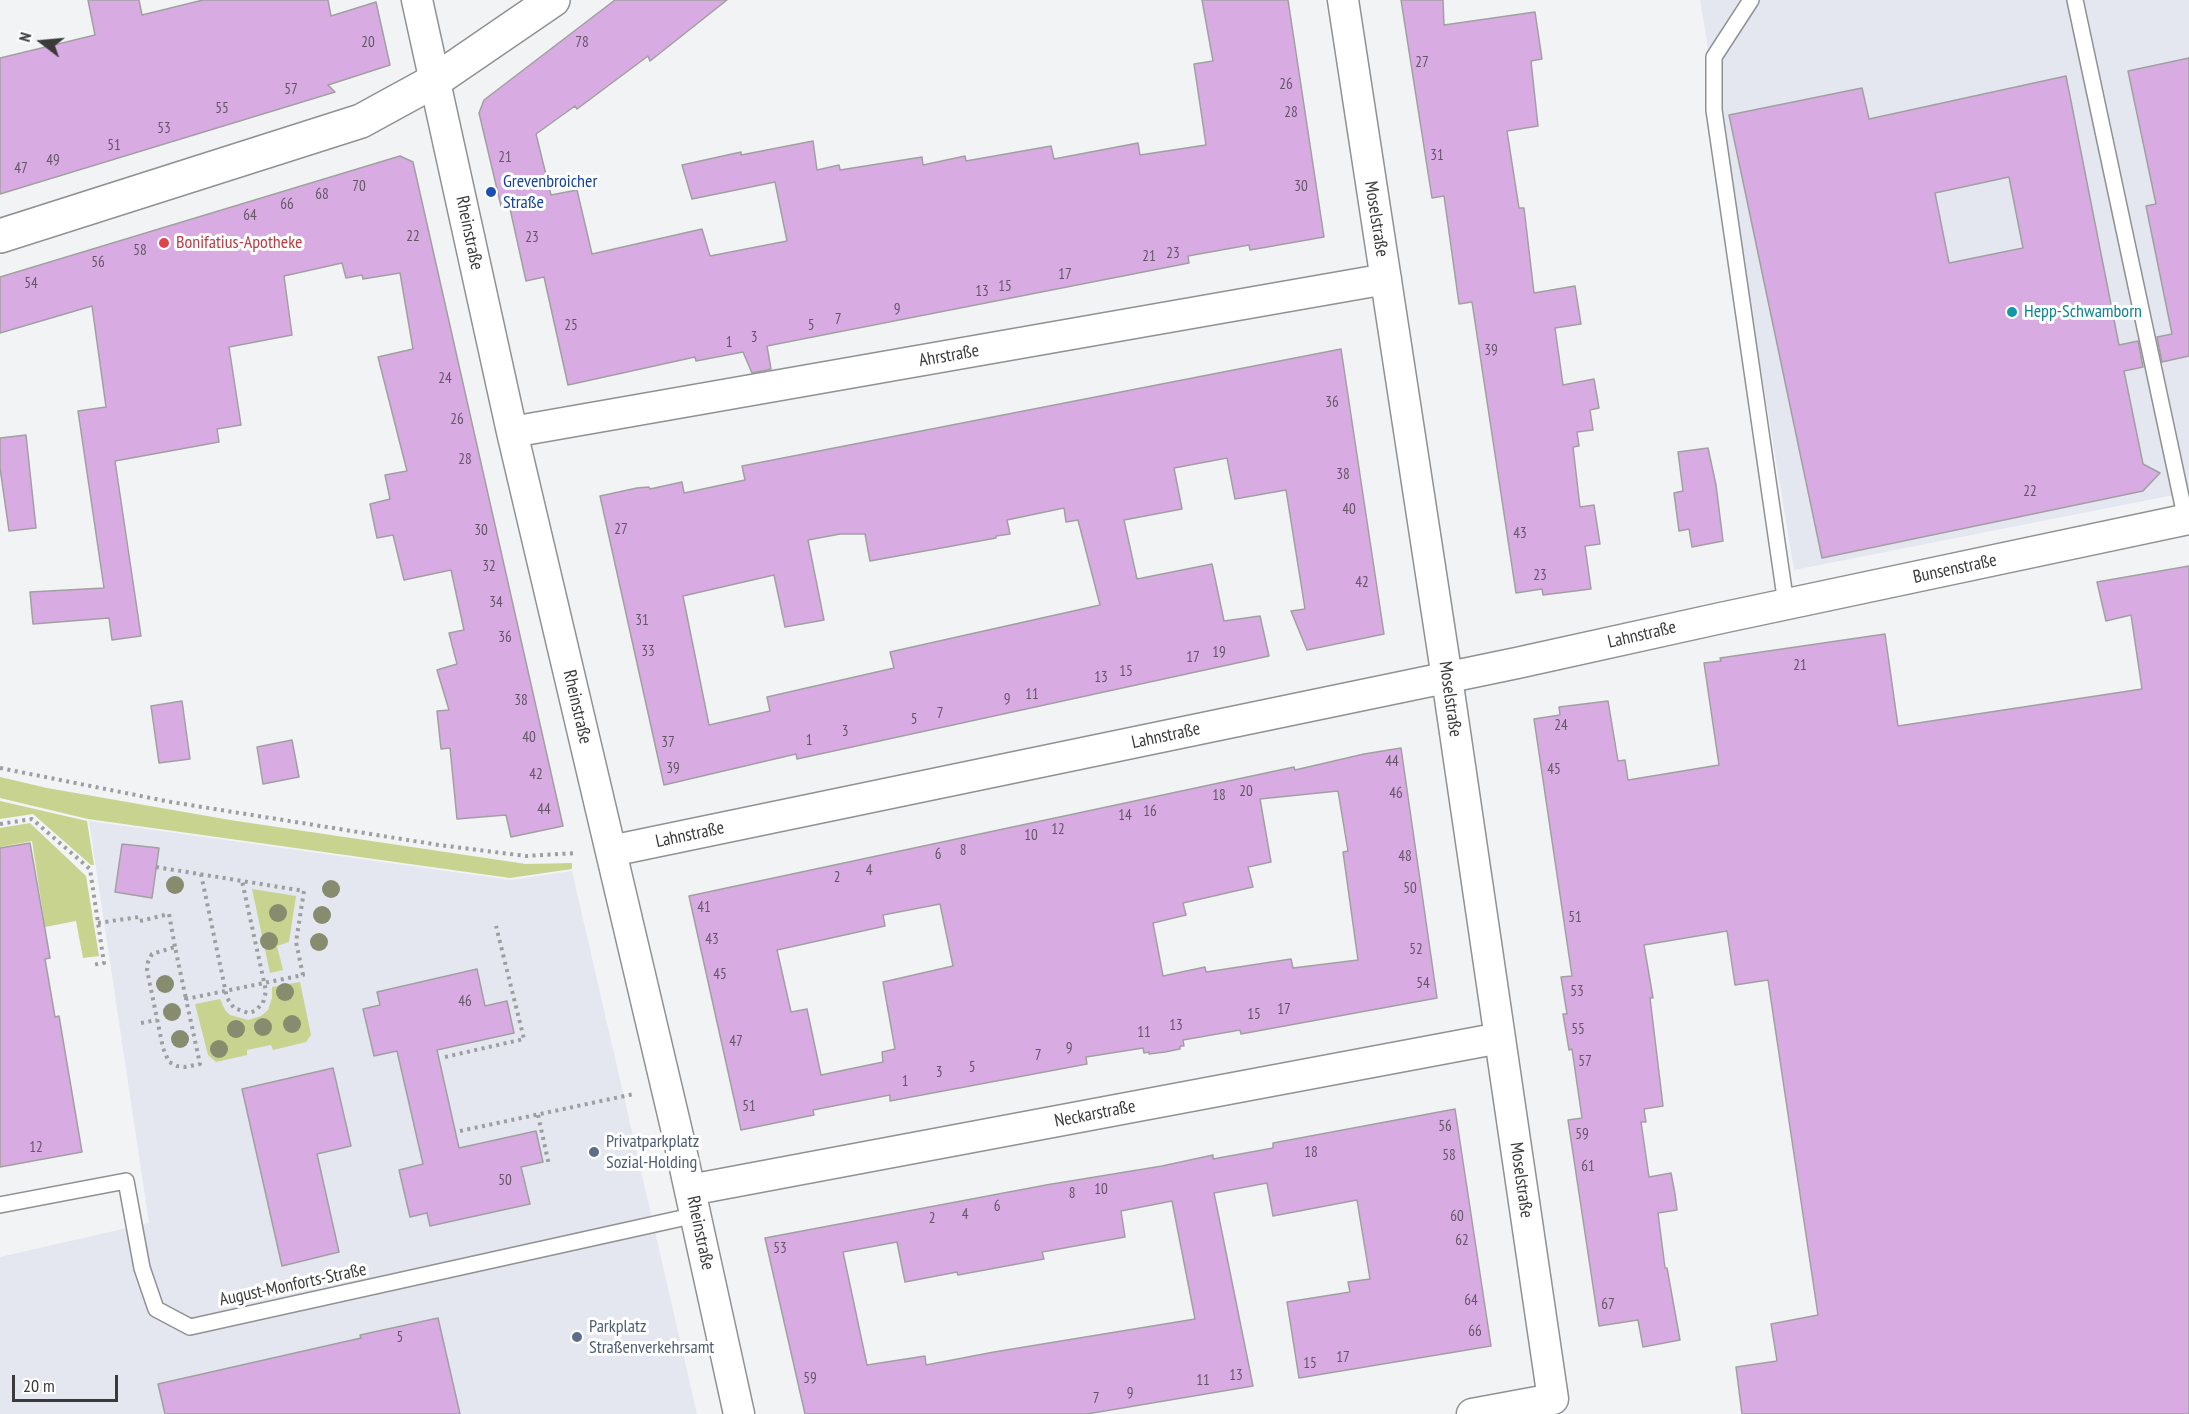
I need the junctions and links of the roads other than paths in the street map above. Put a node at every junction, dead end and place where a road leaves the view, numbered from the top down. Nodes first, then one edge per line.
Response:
1 (417, 0) edge
2 (553, 0) edge
3 (1343, 0) edge
4 (1751, 0) edge
5 (2075, 0) edge
6 (436, 80) junction
7 (0, 236) edge
8 (1386, 279) junction
9 (512, 432) junction
10 (2187, 520) edge
11 (1786, 604) junction
12 (1721, 618) joint
13 (1447, 678) junction
14 (611, 851) junction
15 (1500, 1038) junction
16 (693, 1203) junction
17 (0, 1205) edge
18 (739, 1414) edge
19 (1472, 1414) edge

1 - 6 street, Rheinstraße
2 - 6 main road
3 - 8 street, Moselstraße
4 - 11 lane
5 - 10 lane
6 - 7 main road
6 - 9 street, Rheinstraße
8 - 9 street, Ahrstraße
8 - 13 street, Moselstraße
9 - 14 street, Rheinstraße
10 - 11 street, Bunsenstraße
11 - 12 street, Bunsenstraße
12 - 13 street, Lahnstraße
13 - 14 street, Lahnstraße
13 - 15 street, Moselstraße
14 - 16 street, Rheinstraße
15 - 16 street, Neckarstraße
15 - 19 street, Moselstraße
16 - 17 lane, August-Monforts-Straße
16 - 18 street, Rheinstraße

